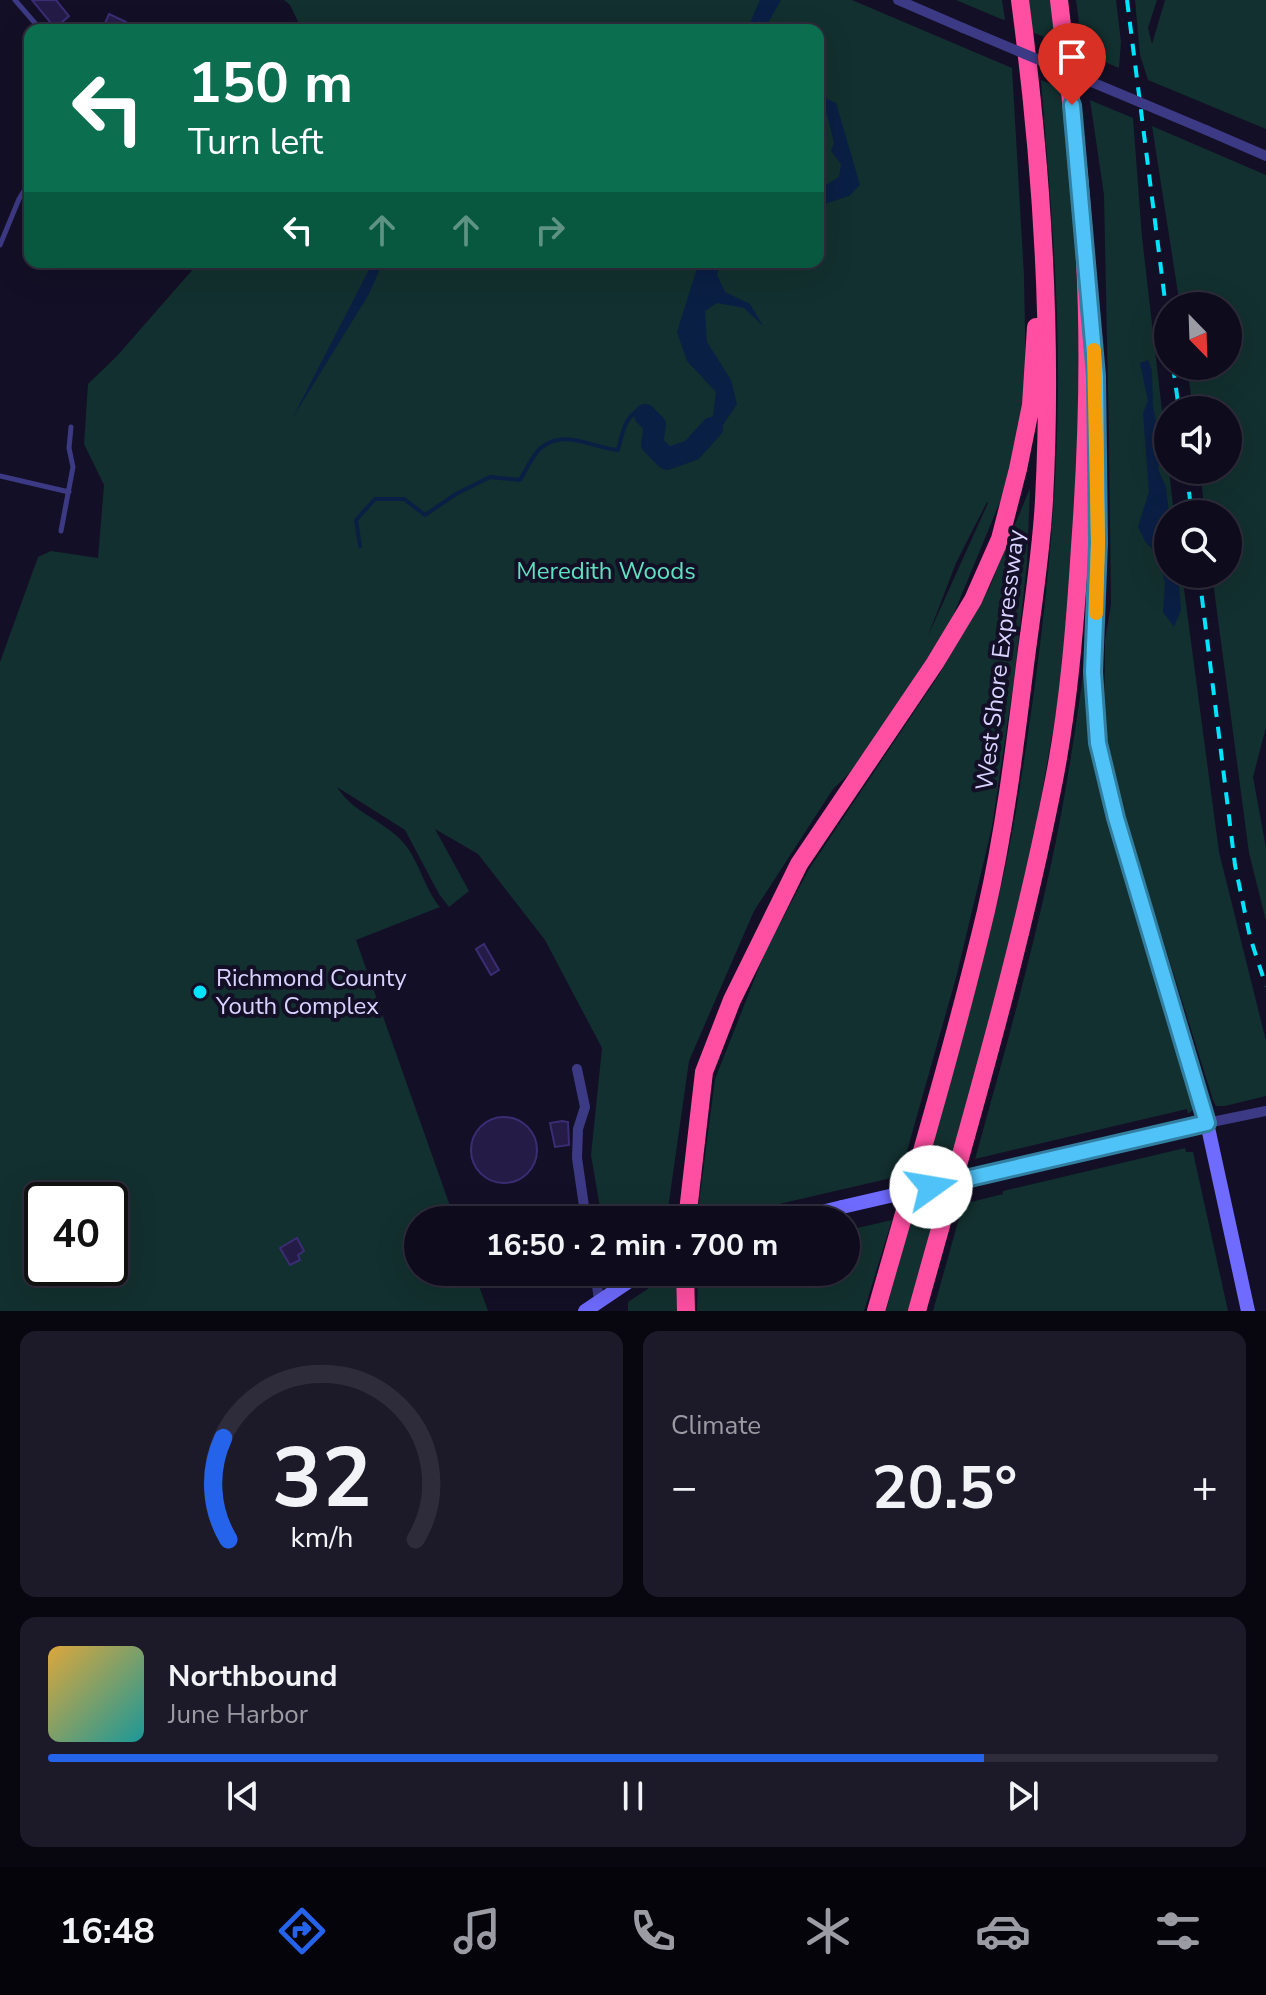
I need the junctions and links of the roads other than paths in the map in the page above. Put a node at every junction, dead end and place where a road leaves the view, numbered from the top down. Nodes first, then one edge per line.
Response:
1 (15, 0) edge
2 (898, 0) edge
3 (1020, 0) edge
4 (1059, 0) edge
5 (36, 24) edge
6 (1038, 152) junction
7 (1266, 156) edge
8 (24, 191) edge
9 (0, 245) edge
10 (1085, 260) junction
11 (71, 427) dead end
12 (0, 476) edge
13 (69, 492) junction
14 (61, 531) dead end
15 (577, 1069) dead end
16 (1266, 1111) edge
17 (1207, 1123) junction
18 (584, 1206) edge
19 (689, 1206) edge
20 (846, 1206) edge
21 (597, 1286) edge
22 (621, 1286) edge
23 (685, 1286) edge
24 (599, 1300) junction
25 (585, 1311) edge
26 (686, 1311) edge
27 (876, 1311) edge
28 (917, 1311) edge
29 (1248, 1311) edge

1 - 5 lane
2 - 7 street, bridge
3 - 6 highway, West Shore Expressway
4 - 10 highway
6 - 19 highway
6 - 27 highway, West Shore Expressway
8 - 9 lane
10 - 17 highway
10 - 28 highway
11 - 13 lane
12 - 13 lane
13 - 14 lane
15 - 18 street
16 - 17 street
17 - 20 street, bridge
17 - 29 street
21 - 24 street
22 - 24 street
23 - 26 highway
24 - 25 street

